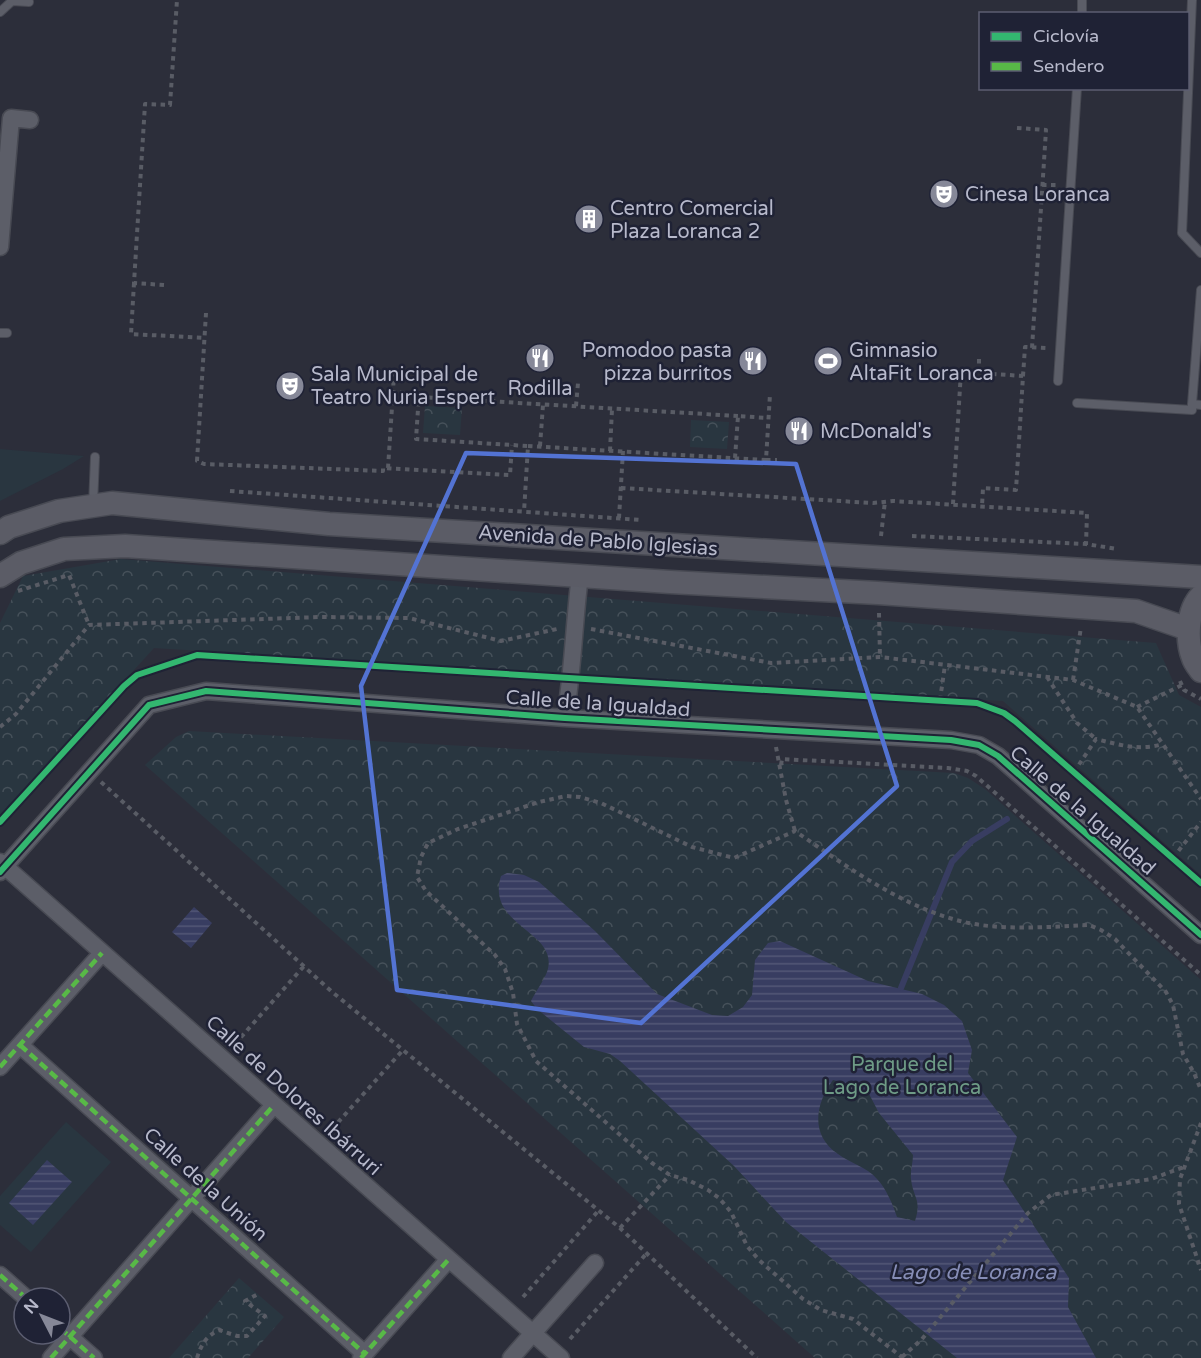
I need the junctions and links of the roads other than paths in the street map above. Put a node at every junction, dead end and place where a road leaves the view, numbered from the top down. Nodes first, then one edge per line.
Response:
1 (1192, 0) edge
2 (29, 2) dead end
3 (0, 12) edge
4 (1189, 70) edge
5 (1077, 90) edge
6 (1188, 90) edge
7 (30, 120) dead end
8 (0, 247) edge
9 (1201, 253) edge
10 (1201, 290) edge
11 (1058, 381) dead end
12 (1077, 403) dead end
13 (1195, 406) edge
14 (95, 458) dead end
15 (93, 506) junction
16 (0, 533) edge
17 (580, 575) junction
18 (1201, 577) edge
19 (5, 584) edge
20 (1201, 596) edge
21 (1188, 629) junction
22 (1201, 670) edge
23 (565, 718) junction
24 (2, 866) edge
25 (1201, 935) edge
26 (102, 953) junction
27 (20, 1045) junction
28 (0, 1067) edge
29 (274, 1105) junction
30 (192, 1199) junction
31 (448, 1260) junction
32 (596, 1263) dead end
33 (0, 1275) edge
34 (12, 1286) edge
35 (72, 1325) edge
36 (532, 1333) junction
37 (72, 1338) edge
38 (363, 1356) edge
39 (94, 1358) edge
40 (511, 1358) edge
41 (561, 1358) edge

1 - 4 lane
2 - 3 lane
5 - 11 lane
6 - 9 lane
7 - 8 street
10 - 13 lane
12 - 13 lane
14 - 15 lane
15 - 16 main road, Avenida de Pablo Iglesias
15 - 18 main road, Avenida de Pablo Iglesias
17 - 19 main road, Avenida de Pablo Iglesias
17 - 21 main road, Avenida de Pablo Iglesias
17 - 23 street, Calle de la Igualdad
20 - 21 main road
21 - 22 main road
23 - 24 street, Calle de la Igualdad
23 - 25 street, Calle de la Igualdad
24 - 26 street, Calle de Dolores Ibárruri
26 - 27 street
26 - 29 street, Calle de Dolores Ibárruri
27 - 28 street
27 - 30 street, Calle de la Unión
29 - 30 street
29 - 31 street, Calle de Dolores Ibárruri
30 - 35 street
30 - 38 street, Calle de la Unión
31 - 36 street, Calle de Dolores Ibárruri
31 - 38 street
32 - 36 street
33 - 34 street
36 - 40 street
36 - 41 street, Calle de Dolores Ibárruri
37 - 39 street

